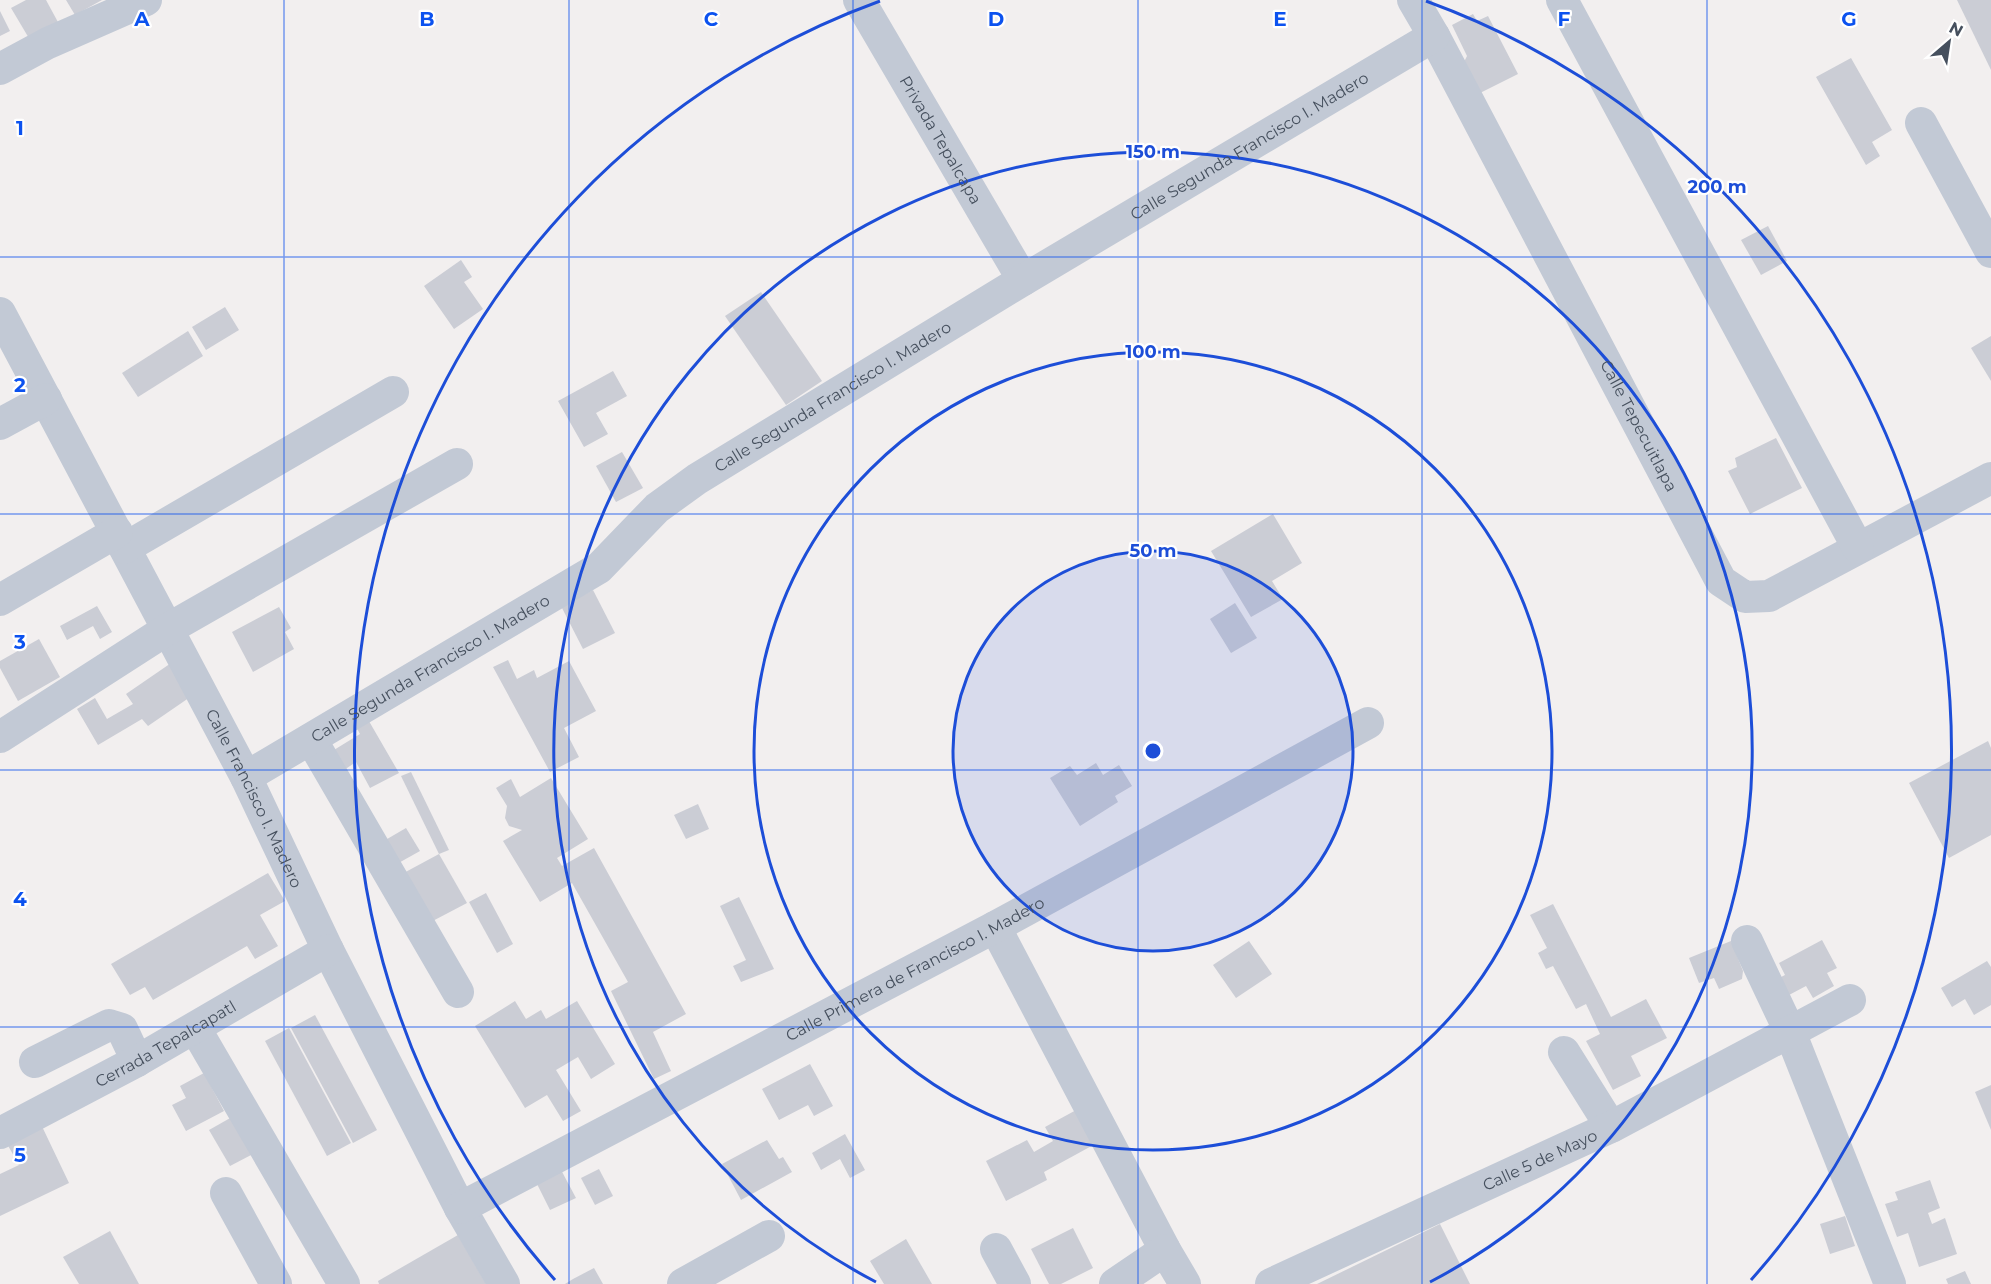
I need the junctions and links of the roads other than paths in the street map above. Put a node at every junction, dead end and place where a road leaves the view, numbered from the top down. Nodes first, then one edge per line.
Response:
1 (146, 0) edge
2 (859, 0) edge
3 (1413, 0) edge
4 (1562, 0) edge
5 (1434, 36) junction
6 (0, 69) edge
7 (1920, 123) dead end
8 (1991, 252) edge
9 (1023, 280) junction
10 (0, 313) edge
11 (393, 392) dead end
12 (46, 399) junction
13 (0, 424) edge
14 (457, 464) dead end
15 (1991, 478) edge
16 (121, 540) junction
17 (1858, 548) junction
18 (0, 600) edge
19 (168, 629) junction
20 (1368, 723) dead end
21 (0, 737) edge
22 (311, 739) junction
23 (246, 777) junction
24 (995, 927) junction
25 (1747, 941) dead end
26 (328, 950) junction
27 (458, 992) dead end
28 (1850, 1000) dead end
29 (195, 1028) junction
30 (1790, 1032) junction
31 (1564, 1052) dead end
32 (136, 1061) junction
33 (35, 1062) dead end
34 (1611, 1127) junction
35 (0, 1133) edge
36 (226, 1194) dead end
37 (460, 1208) junction
38 (769, 1236) dead end
39 (996, 1249) dead end
40 (1165, 1250) junction
41 (1281, 1282) edge
42 (276, 1284) edge
43 (344, 1284) edge
44 (504, 1284) edge
45 (683, 1284) edge
46 (1015, 1284) edge
47 (1115, 1284) edge
48 (1185, 1284) edge
49 (1890, 1284) edge

1 - 6 street
2 - 9 street, Privada Tepalcapa
3 - 5 street, Calle Tepecuitlapa
4 - 17 street
5 - 9 street, Calle Segunda Francisco I. Madero
5 - 17 street, Calle Tepecuitlapa
7 - 8 street
9 - 22 street, Calle Segunda Francisco I. Madero
10 - 12 street, Calle Francisco I. Madero
11 - 16 street
12 - 13 street
12 - 16 street, Calle Francisco I. Madero
14 - 19 street
15 - 17 street, Calle Tepecuitlapa
16 - 18 street
16 - 19 street, Calle Francisco I. Madero
19 - 21 street
19 - 23 street, Calle Francisco I. Madero
20 - 24 street, Calle Primera de Francisco I. Madero
22 - 23 street, Calle Segunda Francisco I. Madero
22 - 27 street
23 - 26 street, Calle Francisco I. Madero
24 - 37 street, Calle Primera de Francisco I. Madero
24 - 40 street
25 - 30 street
26 - 29 street, Cerrada Tepalcapatl
26 - 37 street, Calle Francisco I. Madero
28 - 30 street, Calle 5 de Mayo
29 - 32 street, Cerrada Tepalcapatl
29 - 43 street
30 - 34 street, Calle 5 de Mayo
30 - 49 street
31 - 34 street
32 - 33 street
32 - 35 street, Cerrada Tepalcapatl
34 - 41 street, Calle 5 de Mayo
36 - 42 street
37 - 44 street, Calle Francisco I. Madero
38 - 45 street
39 - 46 street
40 - 47 street
40 - 48 street

